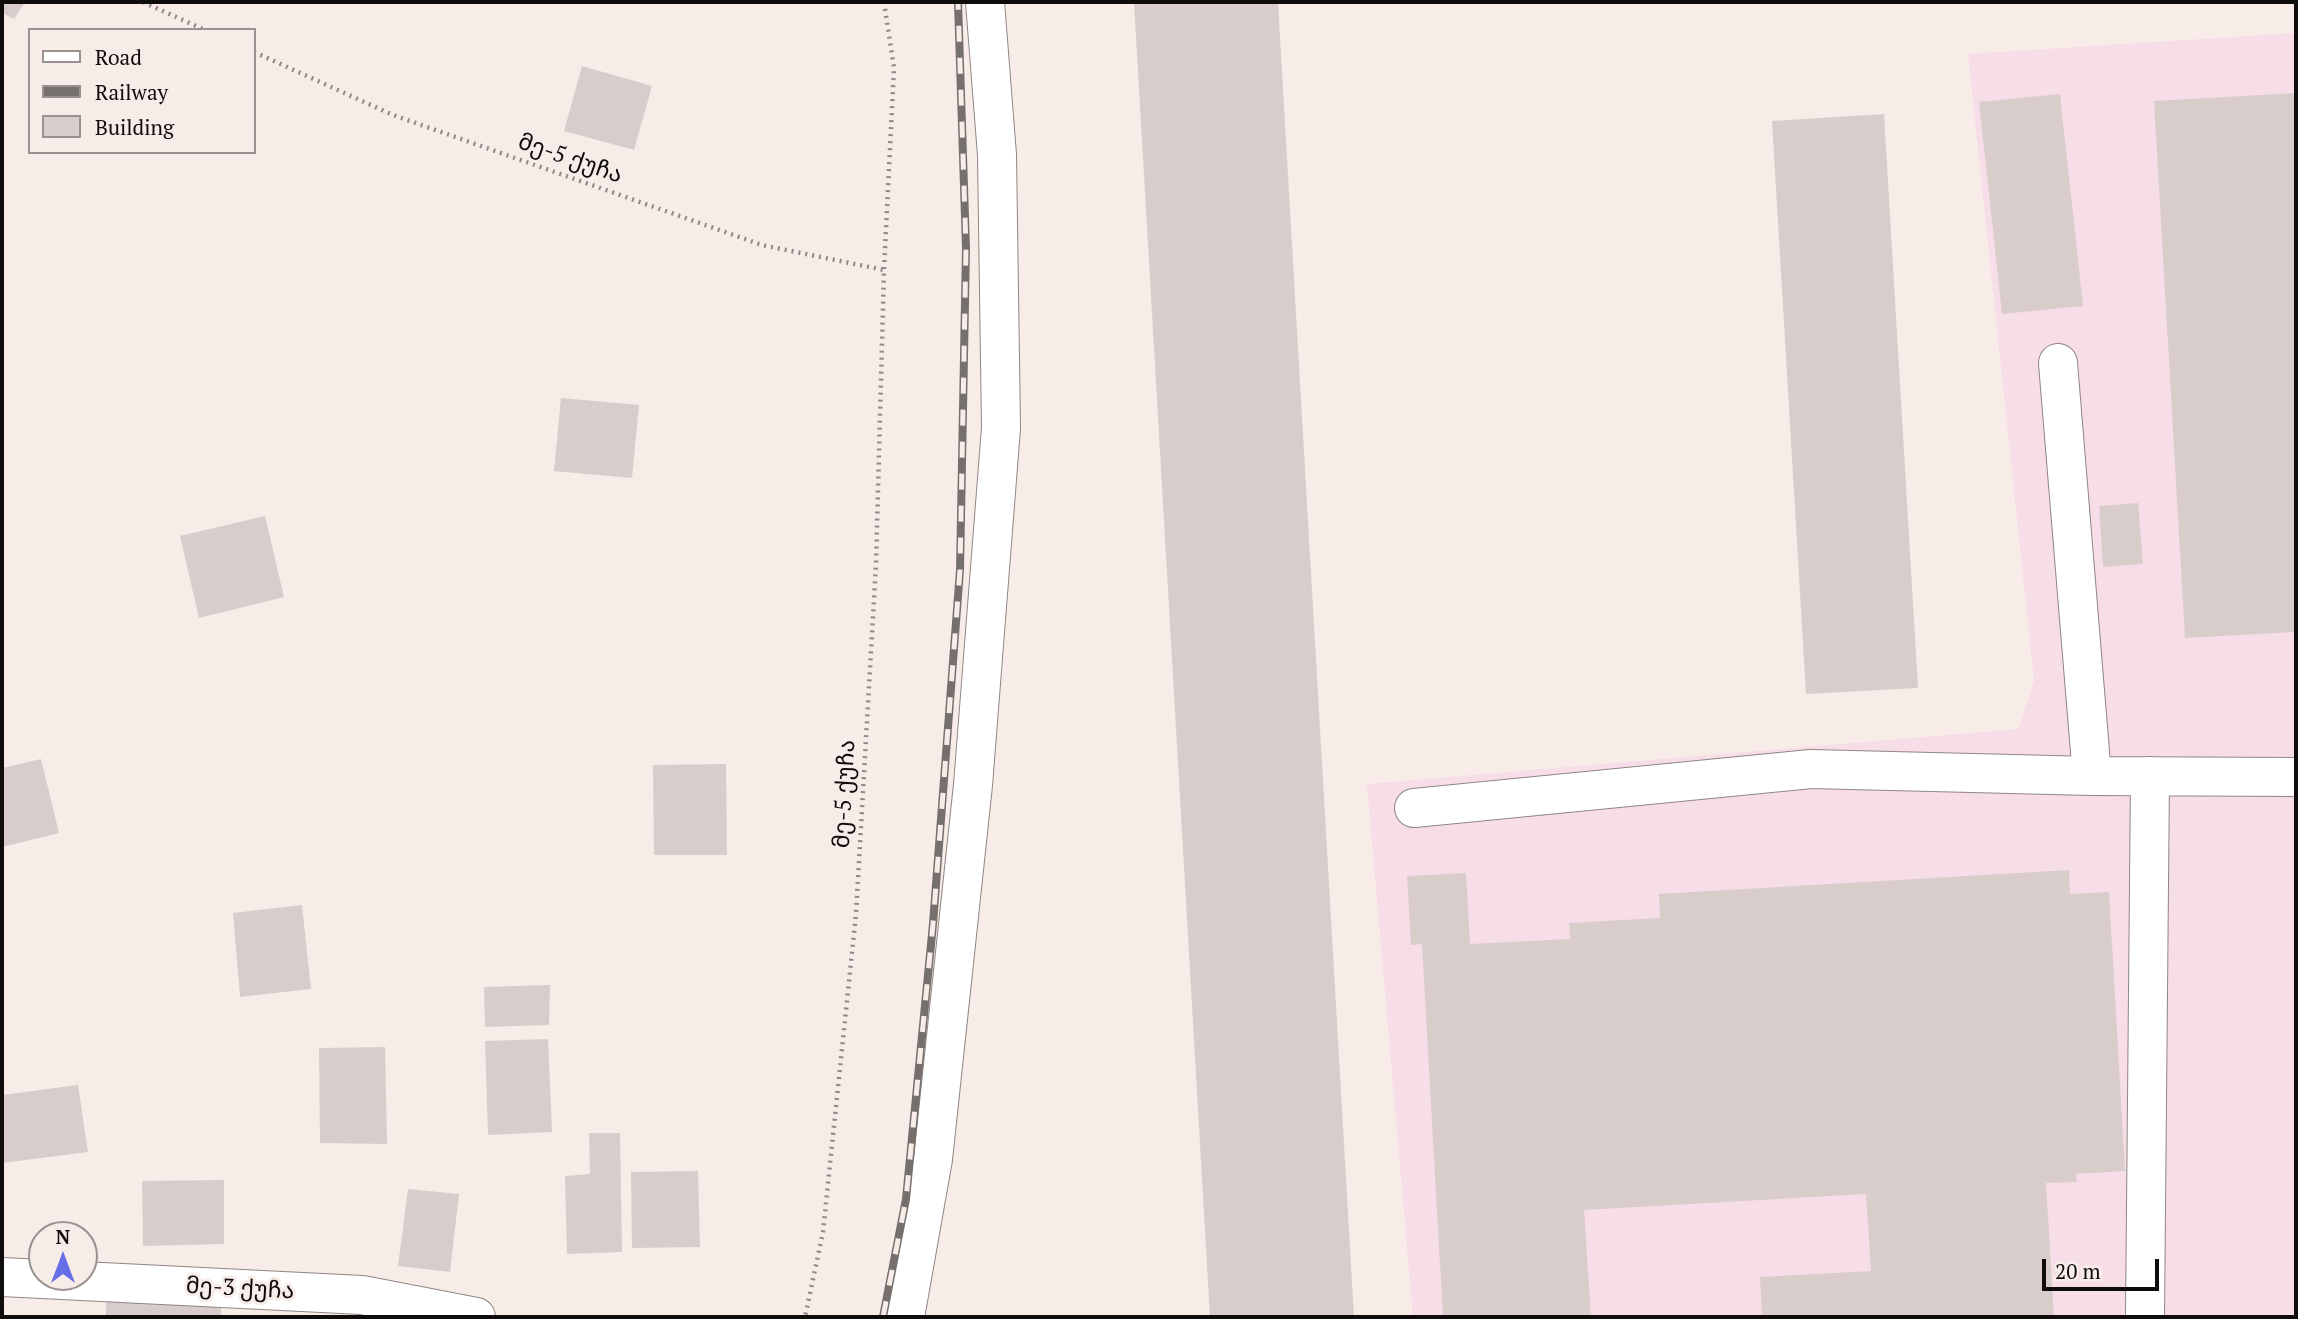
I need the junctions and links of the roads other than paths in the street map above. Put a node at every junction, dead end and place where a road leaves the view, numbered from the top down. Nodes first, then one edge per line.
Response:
1 (985, 2) edge
2 (2058, 363) dead end
3 (2092, 776) junction
4 (2150, 776) junction
5 (2296, 777) edge
6 (1414, 808) dead end
7 (2, 1278) edge
8 (476, 1317) edge
9 (905, 1317) edge
10 (2145, 1317) edge

1 - 9 street
2 - 3 street
3 - 4 street
3 - 6 street
4 - 5 street
4 - 10 street
7 - 8 street, მე-3 ქუჩა

